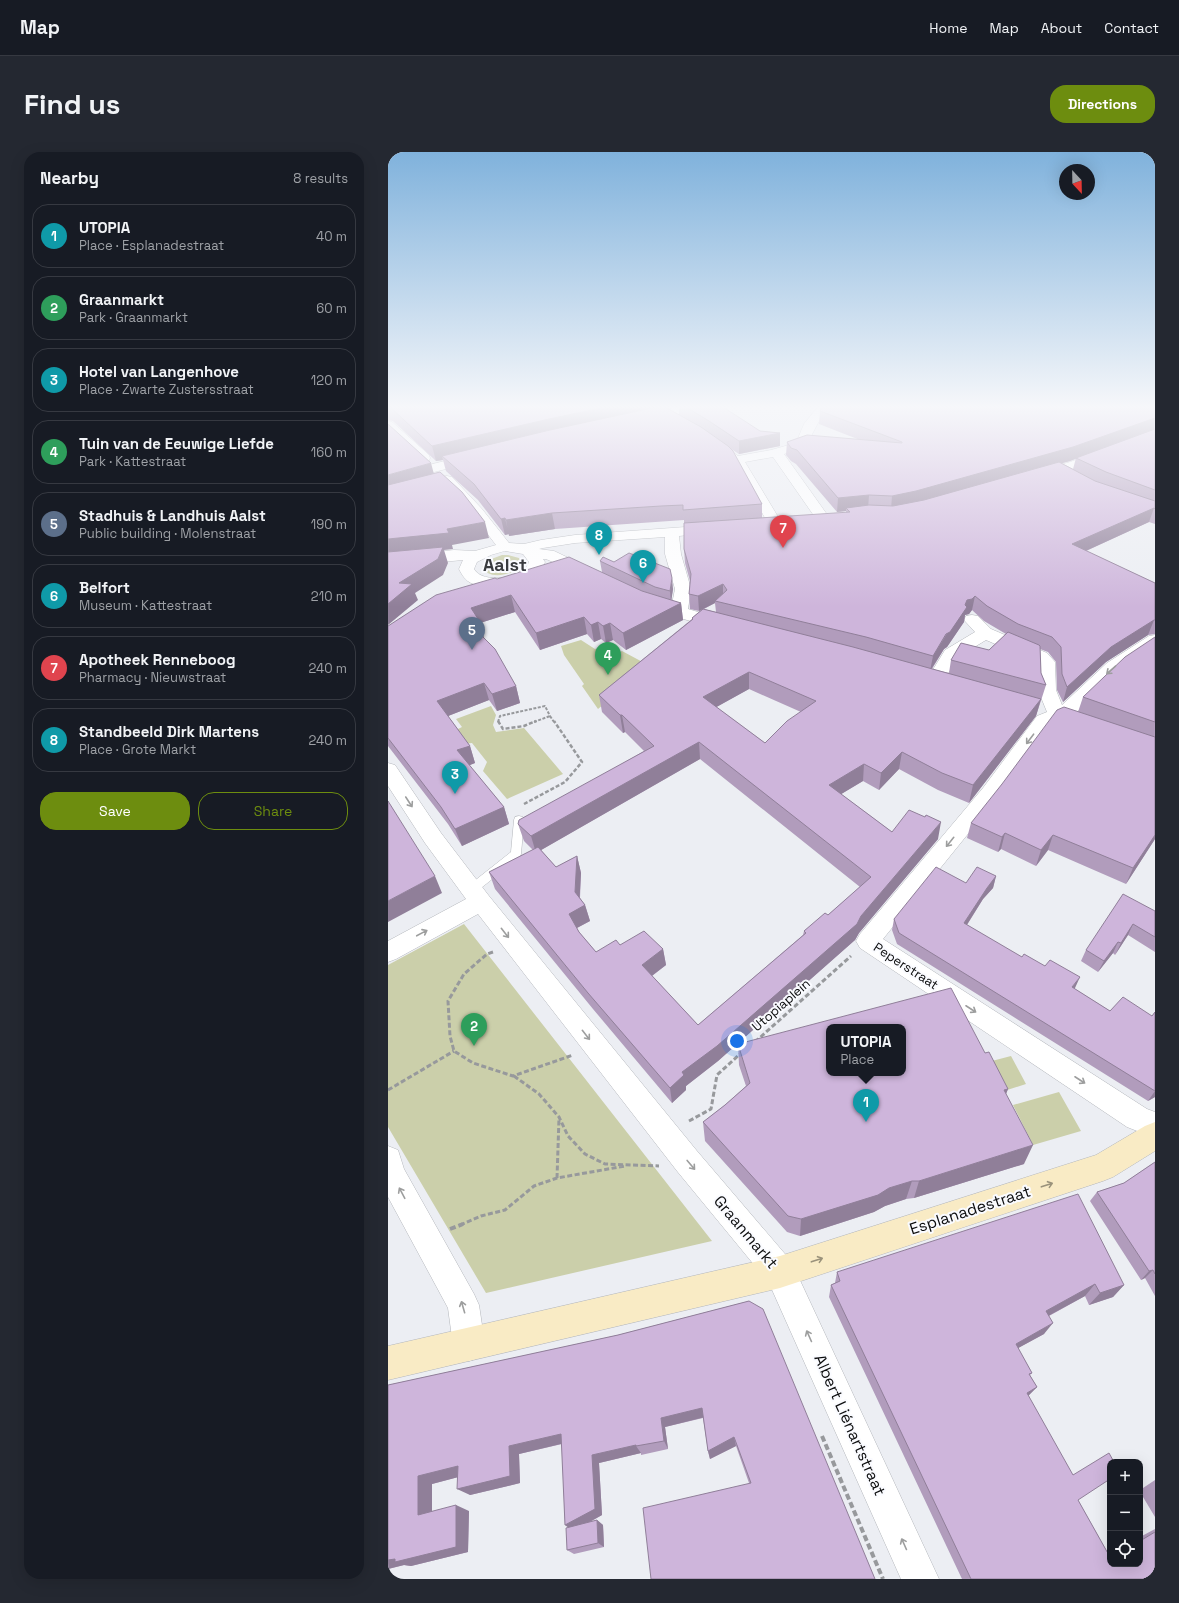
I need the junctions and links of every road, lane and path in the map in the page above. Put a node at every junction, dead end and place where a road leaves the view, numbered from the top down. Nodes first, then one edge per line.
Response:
1 (440, 474) edge
2 (747, 474) edge
3 (789, 474) edge
4 (1046, 474) edge
5 (1065, 474) edge
6 (1028, 479) edge
7 (1078, 480) edge
8 (448, 481) junction
9 (433, 485) edge
10 (839, 518) edge
11 (760, 526) edge
12 (729, 528) edge
13 (672, 532) junction
14 (504, 547) junction
15 (529, 552) junction
16 (476, 556) junction
17 (388, 562) edge
18 (603, 580) edge
19 (644, 600) edge
20 (679, 612) junction
21 (972, 620) dead end
22 (740, 629) edge
23 (985, 633) junction
24 (1155, 640) edge
25 (934, 680) edge
26 (1031, 708) edge
27 (1058, 714) junction
28 (550, 716) junction
29 (1081, 722) edge
30 (388, 770) edge
31 (519, 820) joint
32 (476, 896) junction
33 (868, 941) junction
34 (513, 943) junction
35 (388, 952) edge
36 (592, 1042) junction
37 (752, 1044) edge
38 (746, 1049) edge
39 (454, 1051) junction
40 (513, 1076) junction
41 (388, 1090) edge
42 (559, 1117) junction
43 (1155, 1125) edge
44 (666, 1135) junction
45 (1155, 1136) edge
46 (388, 1160) edge
47 (687, 1161) junction
48 (625, 1166) junction
49 (556, 1178) junction
50 (426, 1238) junction
51 (780, 1272) junction
52 (469, 1345) junction
53 (388, 1363) edge
54 (920, 1579) edge

1 - 8 street
2 - 11 street
3 - 10 street
4 - 6 street
5 - 7 street
8 - 9 street
8 - 14 street
12 - 13 street
13 - 15 street
13 - 20 street
14 - 15 street
14 - 16 street
15 - 16 street
15 - 18 street
16 - 17 street
19 - 20 street
20 - 22 street
21 - 23 street
23 - 25 street
23 - 27 street
24 -> 27 street, Peperstraat
26 - 27 street
27 - 29 street
27 -> 33 street, Peperstraat
28 - 28 path
28 - 31 path
30 -> 32 street, Graanmarkt
31 - 32 lane
32 -> 34 street, Graanmarkt
35 -> 32 street
33 - 37 path, Utopiaplein
33 -> 43 street, Peperstraat
34 -> 36 street, Graanmarkt
34 - 39 path
36 - 40 path
36 - 44 street, Graanmarkt
38 - 44 path, Utopiaplein
39 - 40 path
39 - 41 path
40 - 42 path
42 - 48 path
42 - 49 path
44 - 47 street, Graanmarkt
51 -> 45 street, Esplanadestraat
50 -> 46 street
47 - 48 path
47 -> 51 street, Graanmarkt
48 - 49 path
49 - 50 path
52 -> 50 street
51 - 52 street, Graanmarkt
54 -> 51 street, Albert Liénartstraat
52 - 53 street, Graanmarkt

